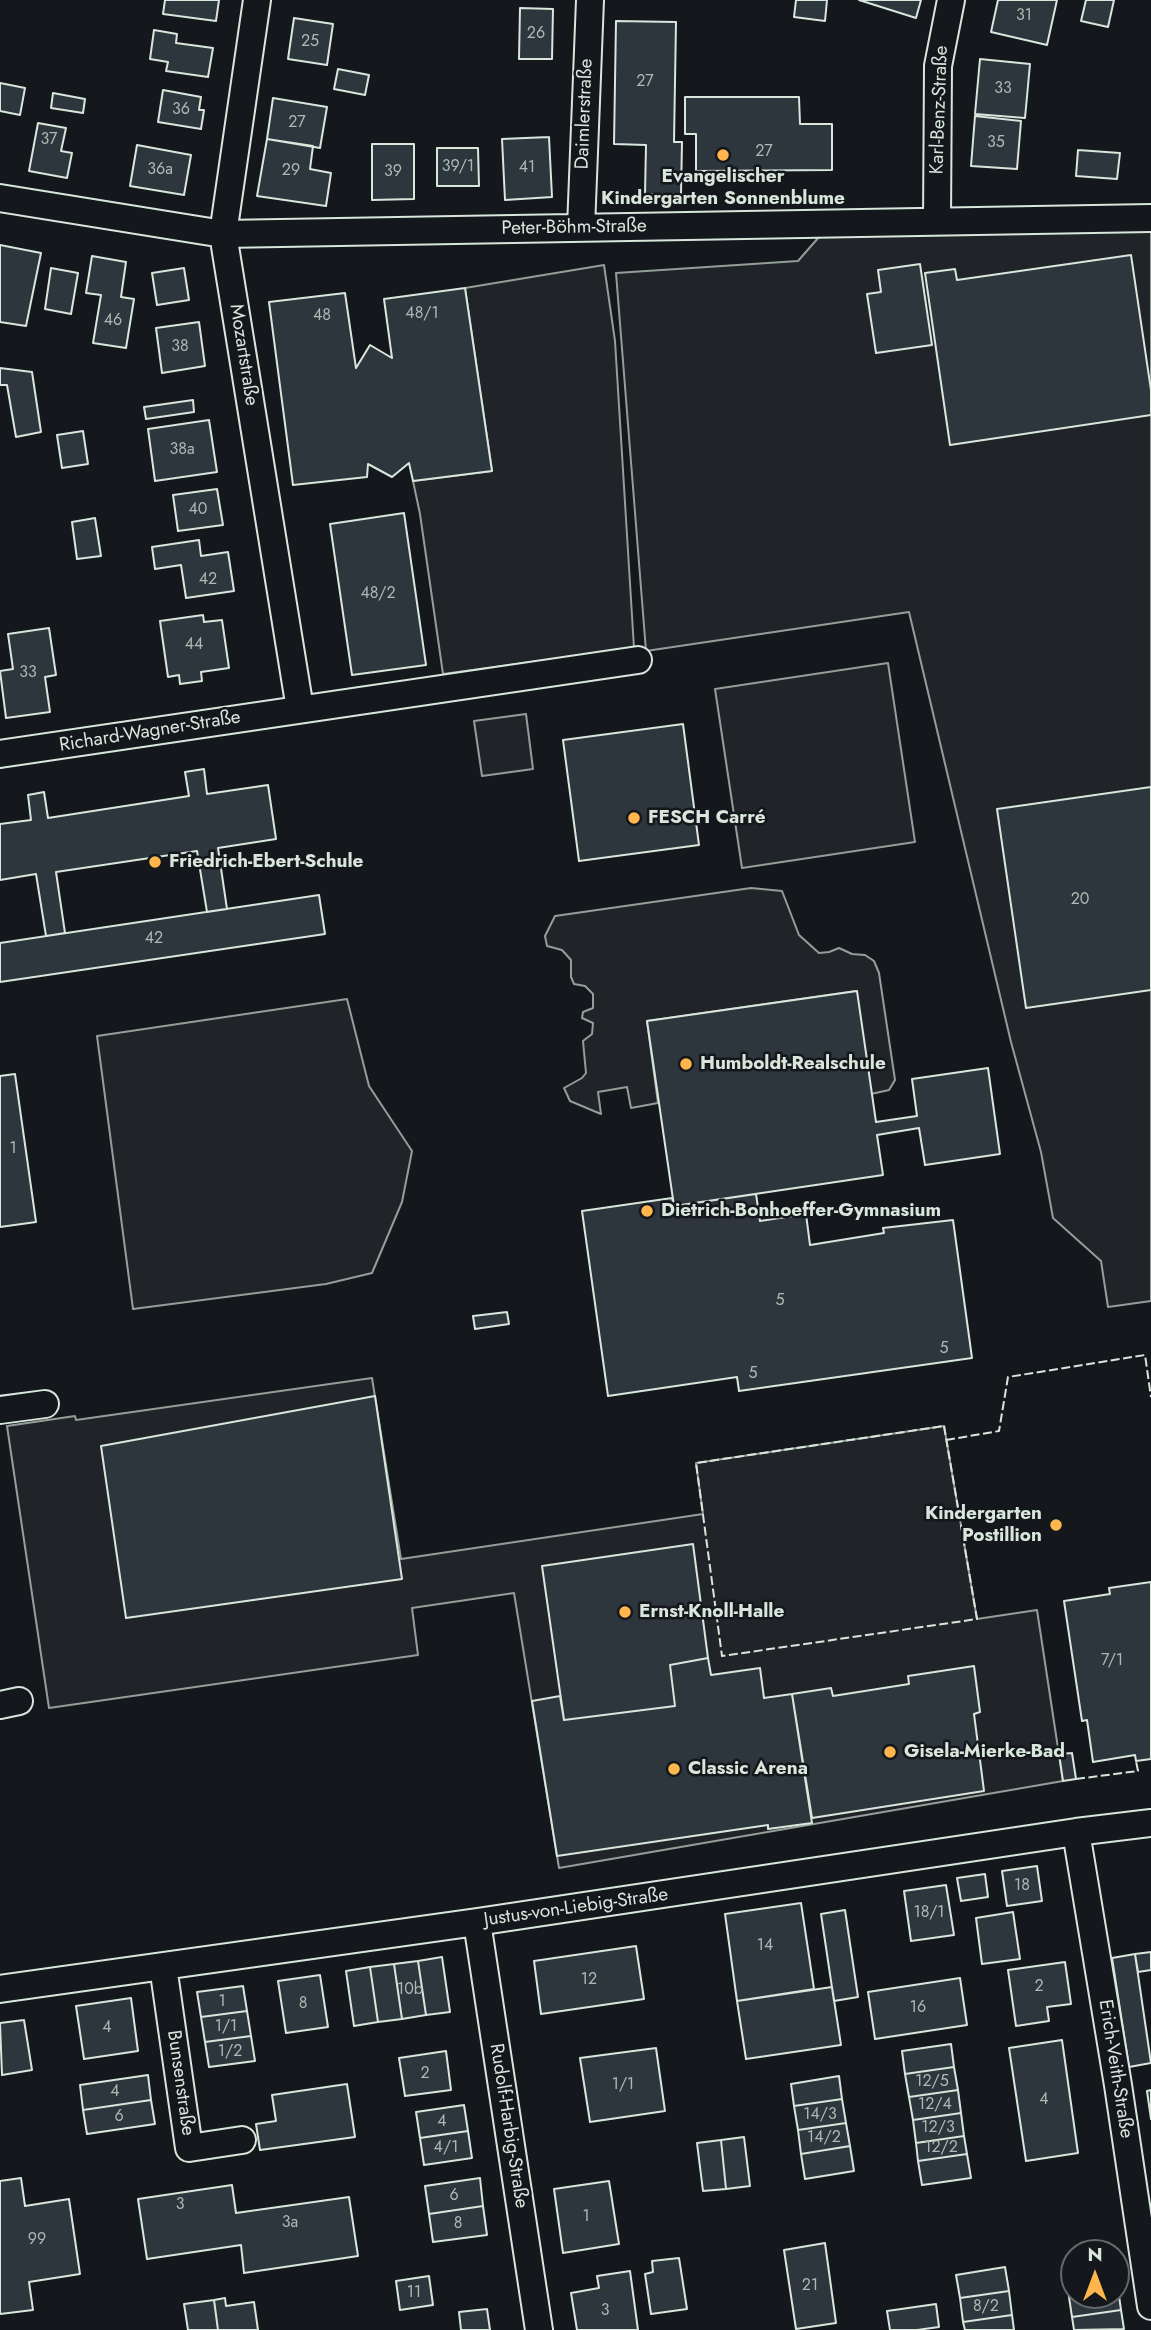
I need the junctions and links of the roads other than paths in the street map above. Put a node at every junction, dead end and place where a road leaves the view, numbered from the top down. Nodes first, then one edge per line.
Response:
1 (257, 0) edge
2 (590, 0) edge
3 (951, 0) edge
4 (0, 198) edge
5 (1151, 218) edge
6 (937, 221) junction
7 (581, 228) junction
8 (223, 234) junction
9 (638, 660) dead end
10 (300, 709) junction
11 (0, 754) edge
12 (45, 1404) dead end
13 (0, 1410) edge
14 (1151, 1823) edge
15 (1076, 1832) junction
16 (477, 1922) junction
17 (163, 1966) junction
18 (0, 1989) edge
19 (242, 2140) dead end
20 (1151, 2306) edge
21 (539, 2330) edge

1 - 8 street, Mozartstraße
2 - 7 street, Daimlerstraße
3 - 6 street, Karl-Benz-Straße
4 - 8 street, Peter-Böhm-Straße
5 - 6 street, Peter-Böhm-Straße
6 - 7 street, Peter-Böhm-Straße
7 - 8 street, Peter-Böhm-Straße
8 - 10 street, Mozartstraße
9 - 10 street, Richard-Wagner-Straße
10 - 11 street, Richard-Wagner-Straße
12 - 13 street
14 - 15 street, Justus-von-Liebig-Straße
15 - 16 street, Justus-von-Liebig-Straße
15 - 20 street, Erich-Veith-Straße
16 - 17 street, Justus-von-Liebig-Straße
16 - 21 street, Rudolf-Harbig-Straße
17 - 18 street, Justus-von-Liebig-Straße
17 - 19 street, Bunsenstraße

